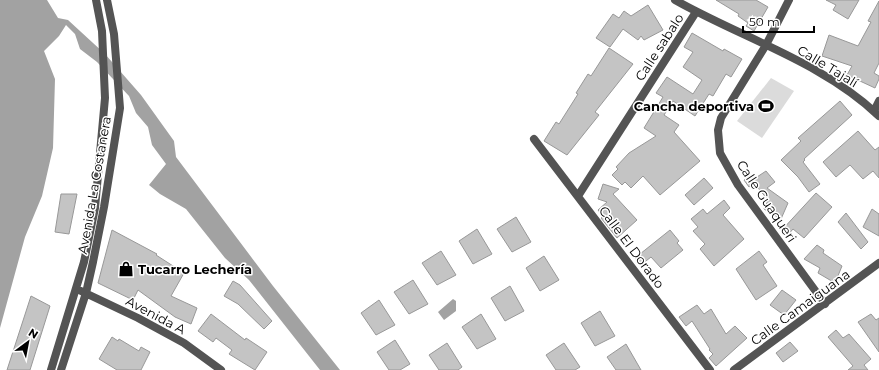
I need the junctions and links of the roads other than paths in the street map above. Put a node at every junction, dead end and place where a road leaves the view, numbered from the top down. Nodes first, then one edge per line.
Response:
1 (96, 0) edge
2 (107, 0) edge
3 (675, 0) edge
4 (789, 0) edge
5 (696, 12) junction
6 (766, 45) junction
7 (879, 101) edge
8 (877, 114) edge
9 (534, 139) dead end
10 (578, 196) junction
11 (879, 263) edge
12 (76, 290) junction
13 (86, 293) junction
14 (825, 304) junction
15 (51, 370) edge
16 (61, 370) edge
17 (221, 370) edge
18 (710, 370) edge
19 (734, 370) edge

1 - 12 street, Avenida La Costanera
2 - 13 street, Avenida La Costanera
3 - 5 street, Calle Tajalí
4 - 6 street, Calle Guaqueri
5 - 6 street, Calle Tajalí
5 - 10 street, Calle sabalo
6 - 8 street, Calle Tajalí
6 - 14 street, Calle Guaqueri
7 - 8 street
9 - 10 street, Calle El Dorado
10 - 18 street, Calle El Dorado
11 - 14 street, Calle Camaiguana
12 - 13 street, Avenida A
12 - 15 street, Avenida La Costanera
13 - 16 street, Avenida La Costanera
13 - 17 street, Avenida A
14 - 19 street, Calle Camaiguana

